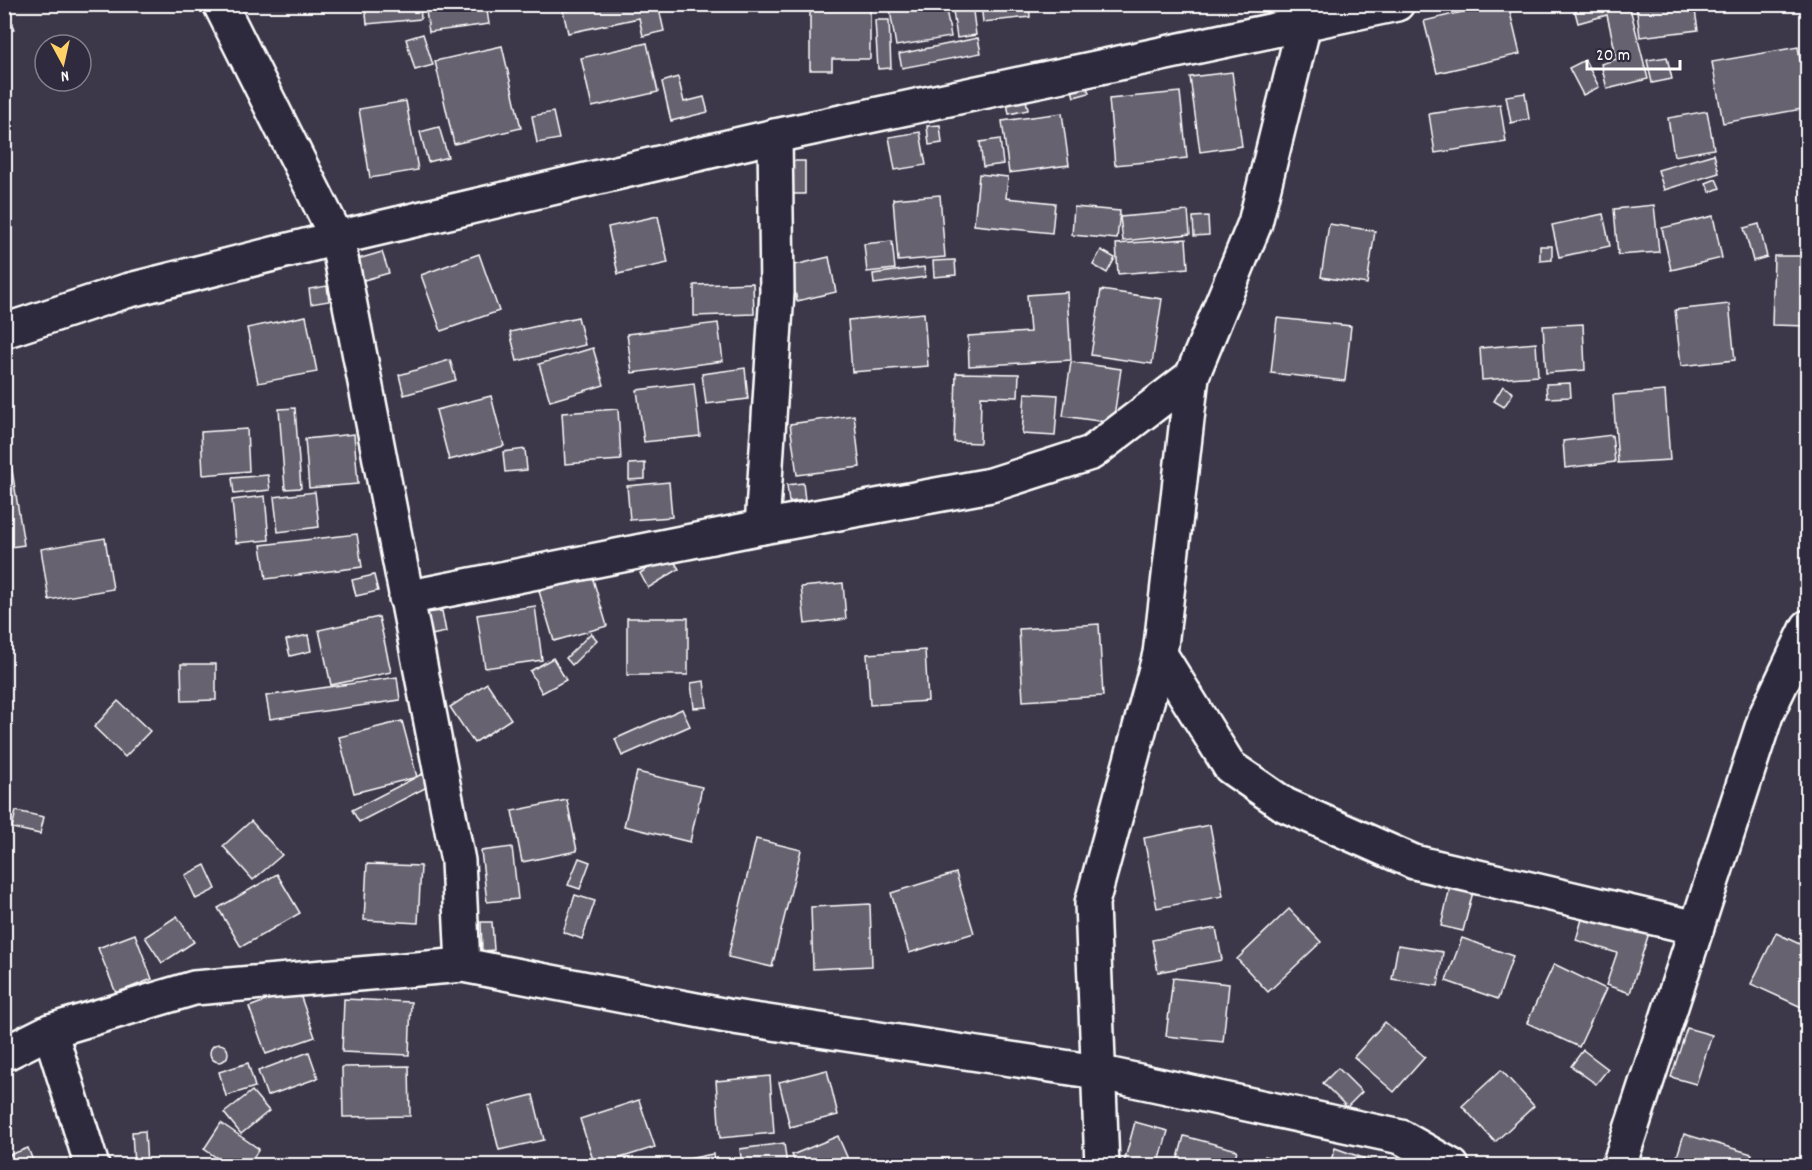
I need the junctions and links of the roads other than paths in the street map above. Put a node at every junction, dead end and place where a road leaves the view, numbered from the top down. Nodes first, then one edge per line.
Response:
1 (220, 4) edge
2 (1397, 4) edge
3 (1308, 13) edge
4 (776, 136) junction
5 (337, 238) junction
6 (8, 324) edge
7 (1192, 376) junction
8 (762, 527) junction
9 (406, 598) junction
10 (1808, 627) edge
11 (1160, 654) junction
12 (1696, 928) junction
13 (463, 965) junction
14 (50, 1031) junction
15 (4, 1054) edge
16 (1097, 1072) junction
17 (92, 1166) edge
18 (1102, 1166) edge
19 (1452, 1166) edge
20 (1619, 1166) edge

1 - 5 street
2 - 3 street
3 - 4 street
3 - 7 street
4 - 5 street
4 - 8 street
5 - 6 street
5 - 9 street
7 - 8 street
7 - 11 street
8 - 9 street
9 - 13 street
10 - 12 street
11 - 12 street
11 - 16 street
12 - 20 street
13 - 14 street
13 - 16 street
14 - 15 street
14 - 17 street
16 - 18 street
16 - 19 street

